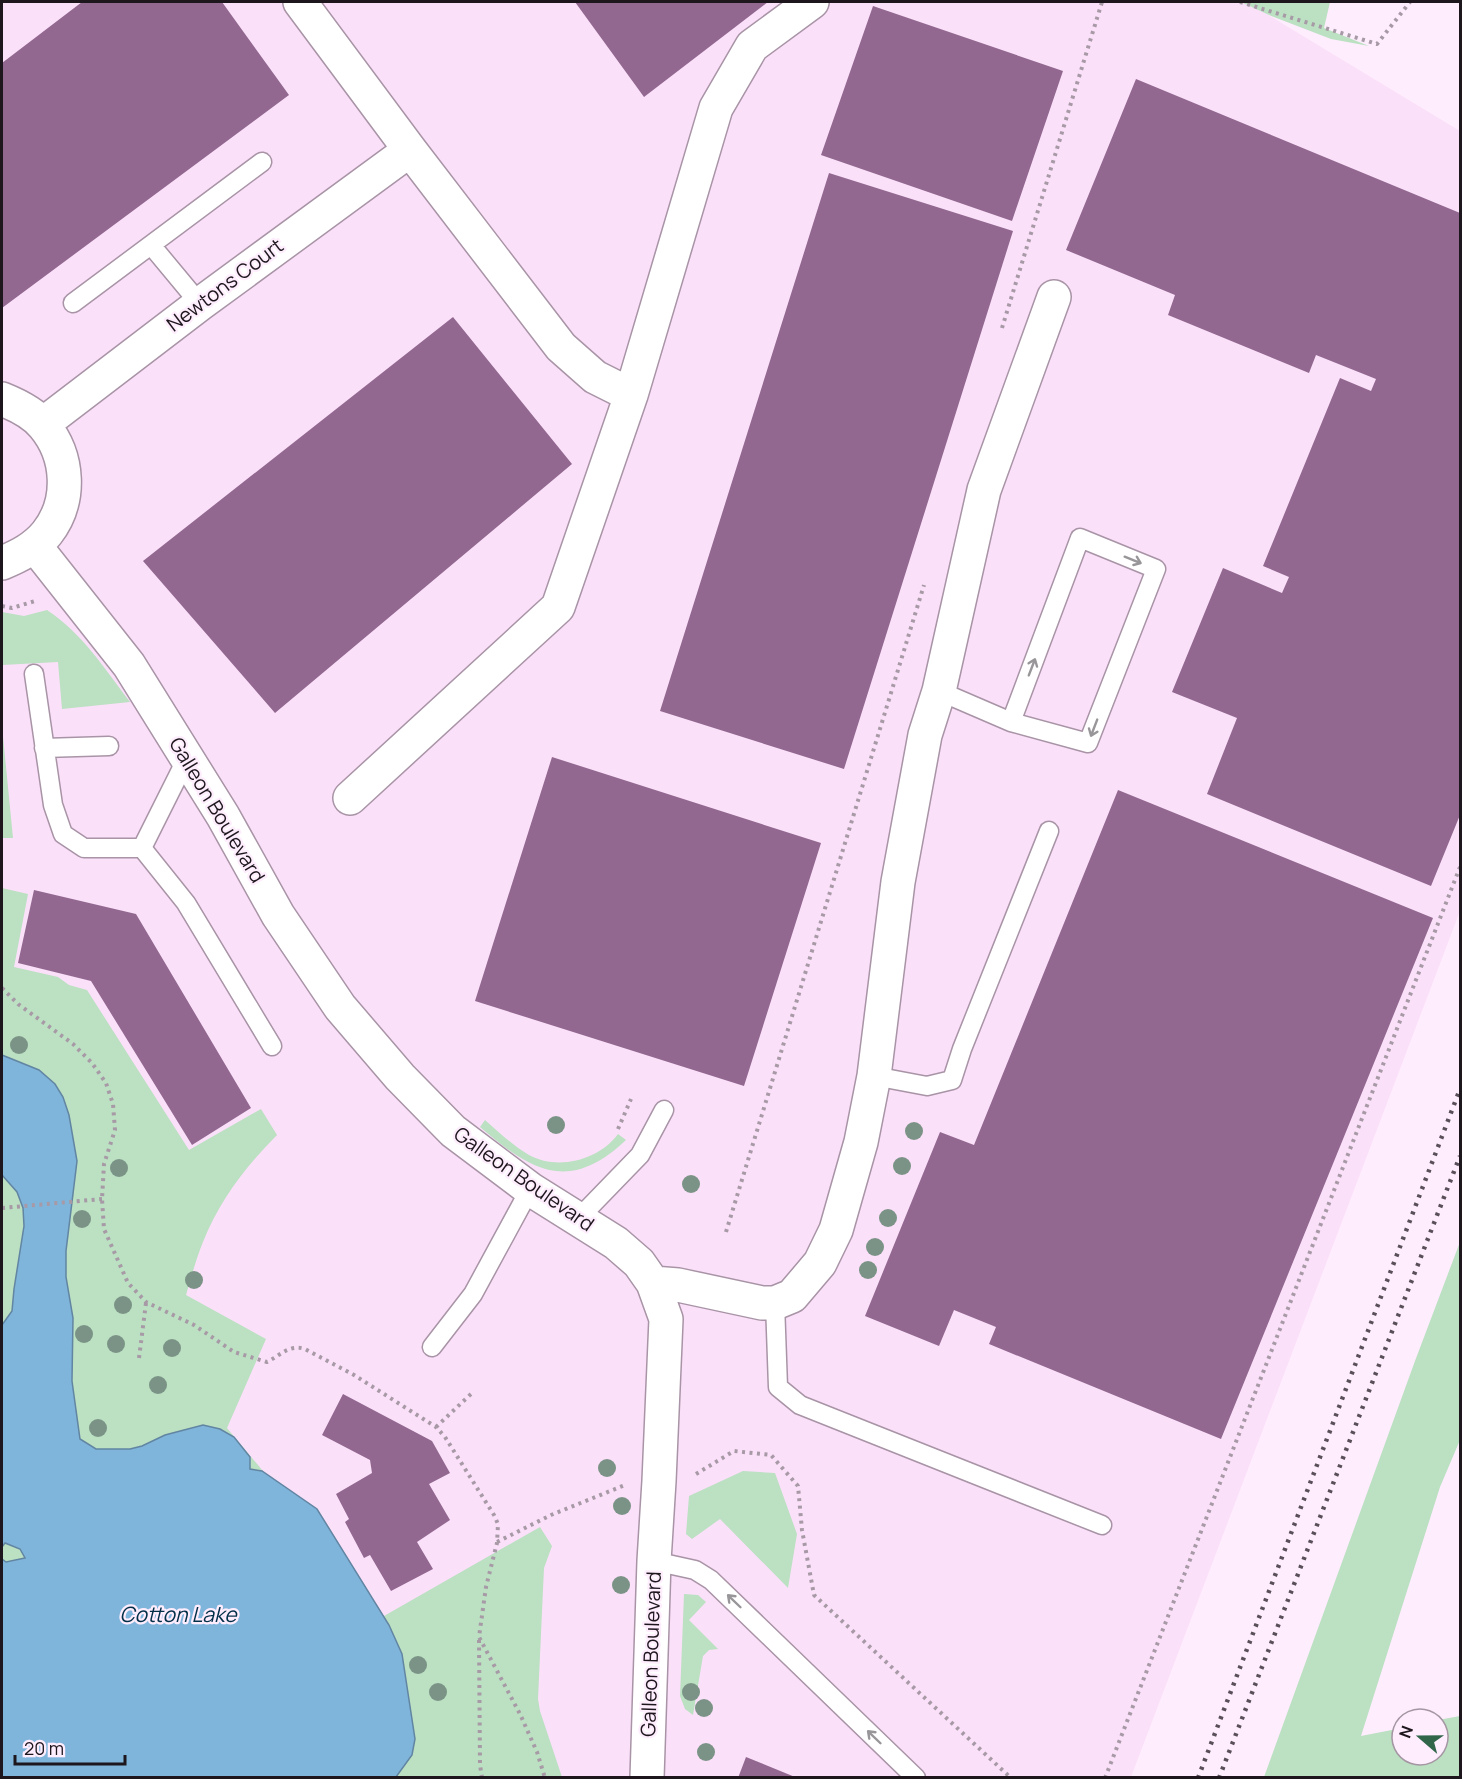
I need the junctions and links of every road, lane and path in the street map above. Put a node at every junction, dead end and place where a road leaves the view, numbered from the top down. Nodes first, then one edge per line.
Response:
1 (300, 2) edge
2 (812, 2) edge
3 (1102, 2) edge
4 (1240, 2) edge
5 (1410, 2) edge
6 (410, 150) junction
7 (262, 162) dead end
8 (151, 245) junction
9 (1054, 297) dead end
10 (73, 303) dead end
11 (200, 304) junction
12 (1001, 332) dead end
13 (631, 395) junction
14 (2, 399) edge
15 (43, 424) junction
16 (35, 546) junction
17 (2, 563) edge
18 (924, 583) dead end
19 (34, 674) dead end
20 (939, 691) junction
21 (1011, 722) junction
22 (110, 746) dead end
23 (44, 748) junction
24 (187, 758) junction
25 (350, 798) dead end
26 (1049, 831) dead end
27 (142, 848) junction
28 (1461, 867) edge
29 (2, 988) edge
30 (272, 1046) dead end
31 (874, 1076) junction
32 (631, 1100) dead end
33 (664, 1110) dead end
34 (618, 1129) dead end
35 (530, 1189) junction
36 (102, 1198) junction
37 (2, 1208) edge
38 (578, 1219) junction
39 (726, 1232) dead end
40 (652, 1283) junction
41 (146, 1302) junction
42 (775, 1303) junction
43 (432, 1347) dead end
44 (139, 1358) dead end
45 (471, 1394) dead end
46 (436, 1427) junction
47 (695, 1475) dead end
48 (633, 1483) dead end
49 (1102, 1525) dead end
50 (497, 1543) junction
51 (654, 1561) junction
52 (479, 1637) junction
53 (482, 1778) edge
54 (546, 1778) edge
55 (647, 1778) edge
56 (916, 1778) edge
57 (1011, 1778) edge
58 (1105, 1778) edge

1 - 6 street
2 - 13 street
3 - 12 path
4 - 5 path
6 - 11 street, Newtons Court
6 - 13 street
7 - 8 lane
8 - 10 lane
8 - 11 lane
9 - 20 street
11 - 15 street, Newtons Court
13 - 25 street
14 - 15 street
15 - 16 street
16 - 17 street
16 - 24 street, Galleon Boulevard
18 - 39 path
19 - 23 lane
20 - 21 lane
20 - 31 street
21 -> 21 lane
22 - 23 lane
23 - 27 lane
24 - 27 lane
24 - 35 street, Galleon Boulevard
26 - 31 lane
27 - 30 lane
28 - 58 path
29 - 36 path
31 - 42 street
32 - 34 path
33 - 38 lane
35 - 38 street, Galleon Boulevard
35 - 43 lane
36 - 37 path
36 - 41 path
38 - 40 street, Galleon Boulevard
40 - 42 street
40 - 51 street, Galleon Boulevard
41 - 44 path
41 - 46 path
42 - 49 lane
45 - 46 path
46 - 50 path
47 - 57 path
48 - 50 path
50 - 52 path
51 - 55 street, Galleon Boulevard
56 -> 51 lane
52 - 53 path
52 - 54 path

